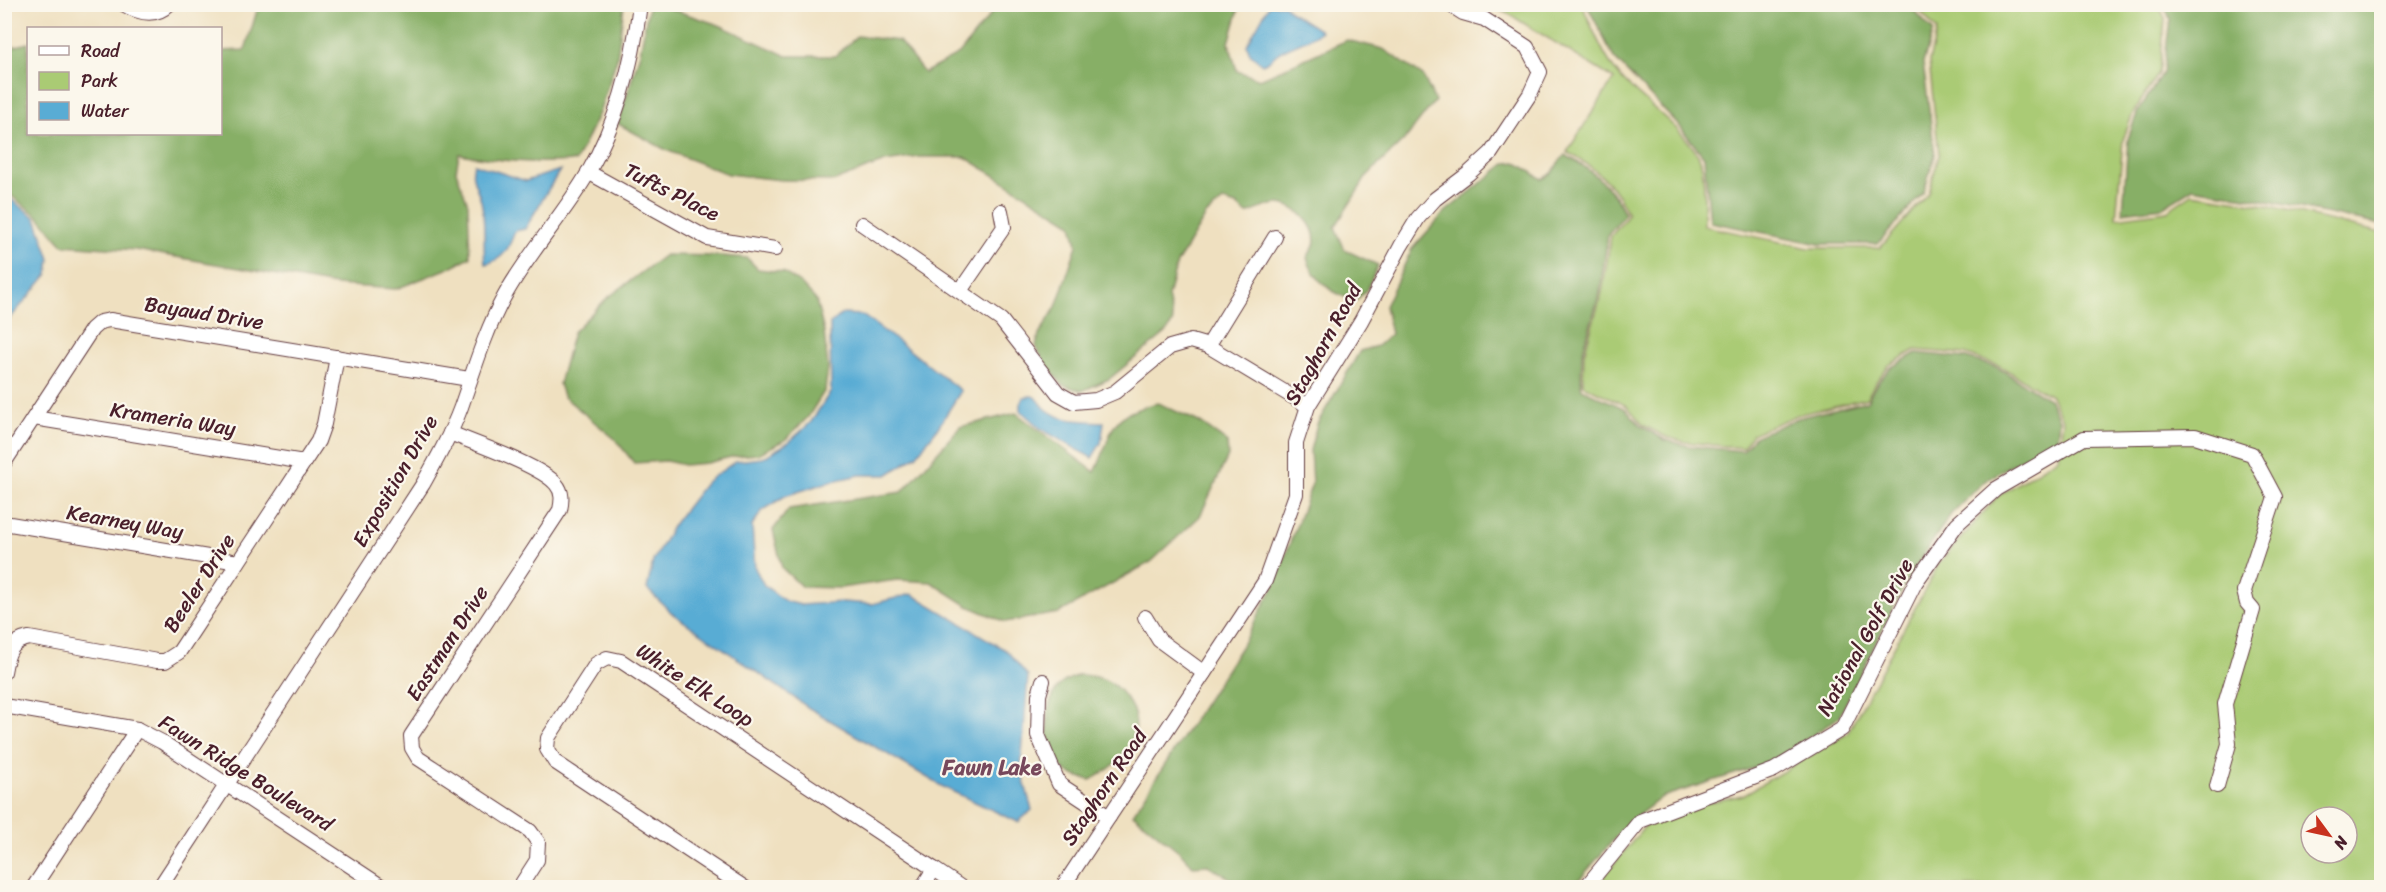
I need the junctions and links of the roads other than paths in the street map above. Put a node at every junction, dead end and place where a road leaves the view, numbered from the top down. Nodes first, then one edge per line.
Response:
1 (123, 4) edge
2 (169, 4) edge
3 (640, 4) edge
4 (1449, 4) edge
5 (588, 172) junction
6 (1001, 211) dead end
7 (861, 224) dead end
8 (1275, 237) dead end
9 (775, 249) dead end
10 (960, 291) junction
11 (1208, 346) junction
12 (337, 357) junction
13 (469, 379) junction
14 (1308, 406) junction
15 (34, 418) junction
16 (450, 433) junction
17 (304, 462) junction
18 (4, 463) edge
19 (4, 523) edge
20 (238, 562) junction
21 (1146, 617) dead end
22 (4, 672) edge
23 (1204, 674) junction
24 (1043, 681) dead end
25 (4, 706) edge
26 (137, 729) junction
27 (227, 784) junction
28 (2217, 786) dead end
29 (1109, 817) junction
30 (934, 869) junction
31 (164, 886) edge
32 (33, 888) edge
33 (384, 888) edge
34 (519, 888) edge
35 (745, 888) edge
36 (922, 888) edge
37 (962, 888) edge
38 (1062, 888) edge
39 (1585, 888) edge

1 - 2 street
3 - 5 street, Exposition Drive
4 - 14 street, Staghorn Road
5 - 9 street, Tufts Place
5 - 13 street, Exposition Drive
6 - 10 street
7 - 10 street
8 - 11 street
10 - 11 street
11 - 14 street
12 - 13 street, Bayaud Drive
12 - 15 street, Bayaud Drive
12 - 17 street, Beeler Drive
13 - 16 street, Exposition Drive
14 - 23 street, Staghorn Road
15 - 17 street, Krameria Way
15 - 18 street, Bayaud Drive
16 - 27 street, Exposition Drive
16 - 34 street, Eastman Drive
17 - 20 street, Beeler Drive
19 - 20 street, Kearney Way
20 - 22 street, Beeler Drive
21 - 23 street
23 - 29 street, Staghorn Road
24 - 29 street
25 - 26 street, Fawn Ridge Boulevard
26 - 27 street, Fawn Ridge Boulevard
26 - 32 street
27 - 31 street, Exposition Drive
27 - 33 street, Fawn Ridge Boulevard
28 - 39 street, National Golf Drive
29 - 38 street, Staghorn Road
30 - 35 street, White Elk Loop
30 - 36 street
30 - 37 street, White Elk Loop

